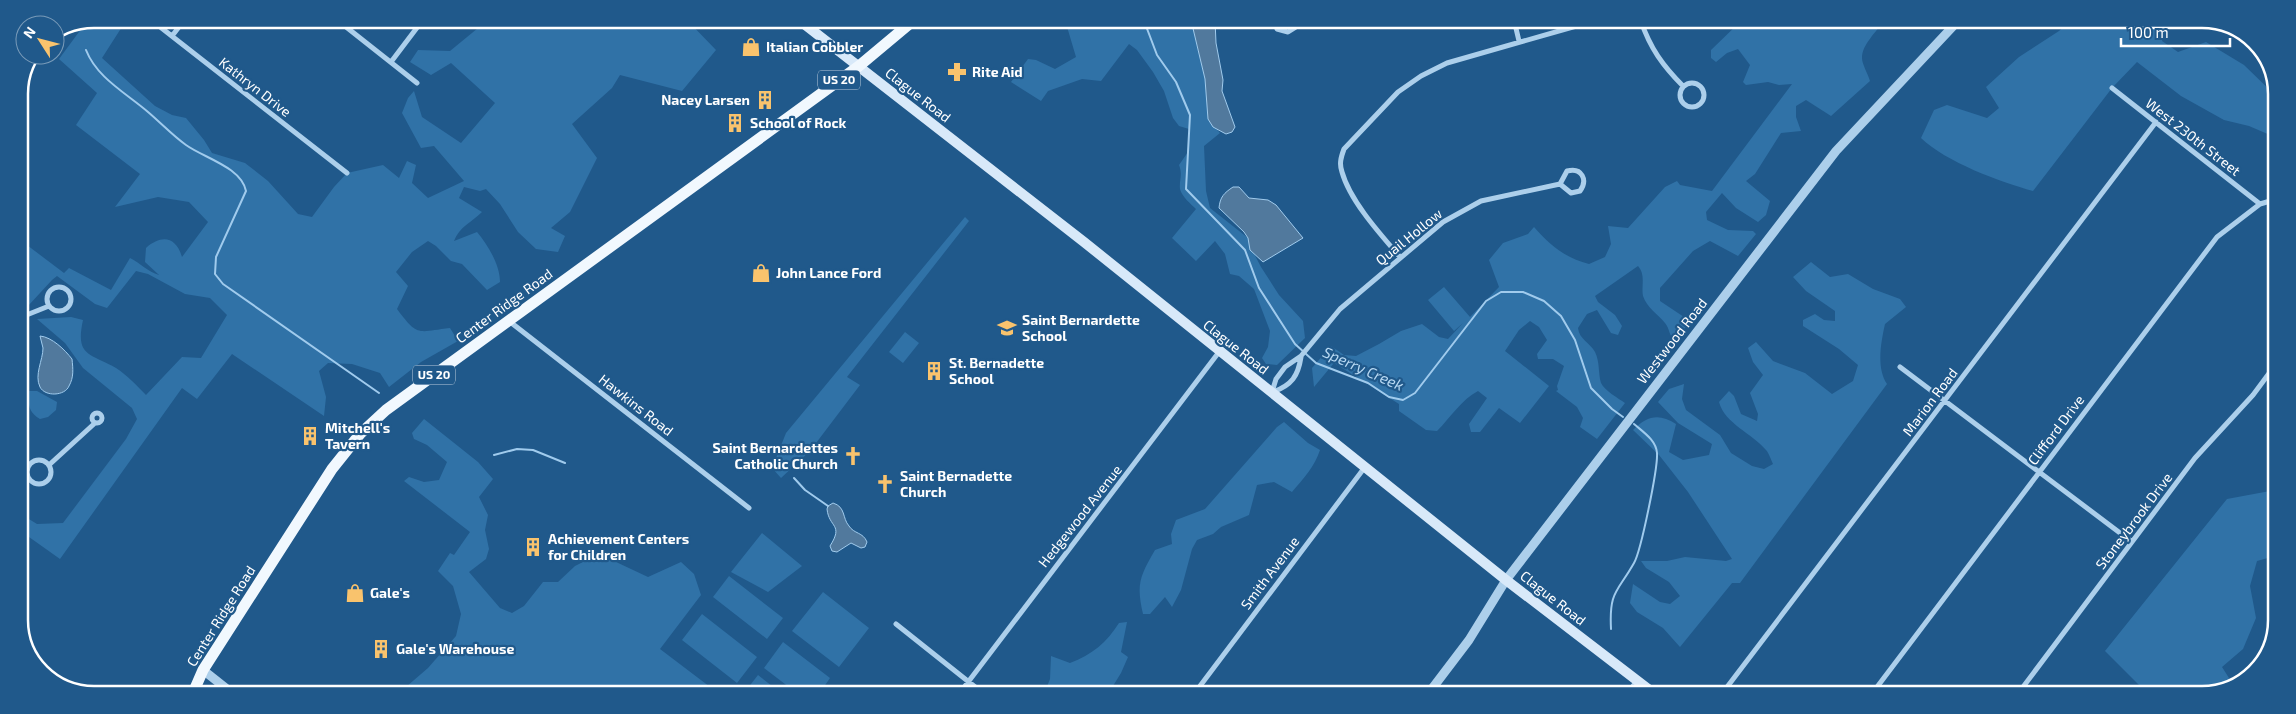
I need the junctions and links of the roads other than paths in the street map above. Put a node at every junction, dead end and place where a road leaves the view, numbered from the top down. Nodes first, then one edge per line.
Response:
1 (160, 27) edge
2 (179, 27) edge
3 (346, 27) edge
4 (418, 27) edge
5 (808, 27) edge
6 (906, 27) edge
7 (1276, 27) edge
8 (1296, 27) edge
9 (1516, 27) edge
10 (1572, 27) edge
11 (1643, 27) edge
12 (1952, 27) edge
13 (172, 36) junction
14 (1519, 41) junction
15 (391, 62) junction
16 (859, 66) junction
17 (417, 83) dead end
18 (1683, 86) junction
19 (2112, 88) dead end
20 (2156, 122) junction
21 (347, 173) dead end
22 (1560, 184) junction
23 (2268, 202) edge
24 (2260, 204) junction
25 (1400, 257) junction
26 (49, 306) junction
27 (28, 314) edge
28 (509, 321) junction
29 (1219, 352) junction
30 (1301, 356) junction
31 (1900, 367) dead end
32 (2268, 375) edge
33 (1272, 392) junction
34 (1945, 400) junction
35 (95, 423) dead end
36 (28, 465) edge
37 (49, 465) junction
38 (1365, 466) junction
39 (2039, 472) junction
40 (28, 477) edge
41 (749, 508) dead end
42 (2132, 542) junction
43 (1506, 580) junction
44 (896, 624) dead end
45 (202, 670) junction
46 (1637, 680) junction
47 (969, 681) junction
48 (196, 686) edge
49 (223, 686) edge
50 (965, 686) edge
51 (975, 686) edge
52 (1200, 686) edge
53 (1434, 686) edge
54 (1632, 686) edge
55 (1645, 686) edge
56 (1728, 686) edge
57 (1879, 686) edge
58 (2023, 686) edge

1 - 13 street, Kathryn Drive
2 - 13 street
3 - 15 street
4 - 15 street
5 - 16 main road, Clague Road
6 - 16 main road, Center Ridge Road / US 20
7 - 8 street
9 - 14 street
10 - 14 street
11 - 18 street
12 - 43 street, Westwood Road
13 - 21 street, Kathryn Drive
14 - 25 street
15 - 17 street
16 - 28 main road, Center Ridge Road / US 20
16 - 29 main road, Clague Road
18 - 18 street
19 - 20 street, West 230th Street
20 - 24 street, West 230th Street
20 - 34 street, Marion Road
22 - 22 street, Quail Hollow
22 - 25 street, Quail Hollow
23 - 24 street, Clifford Drive
24 - 39 street, Clifford Drive
25 - 30 street, Quail Hollow
26 - 26 street
26 - 27 street
28 - 41 street, Hawkins Road
28 - 45 main road, Center Ridge Road / US 20
29 - 33 main road, Clague Road
29 - 47 street, Hedgewood Avenue
30 - 33 street, Quail Hollow
30 - 33 street, Quail Hollow
31 - 34 street
32 - 42 street, Stoneybrook Drive
33 - 38 main road, Clague Road
34 - 39 street
34 - 56 street, Marion Road
35 - 37 street
36 - 37 street
37 - 40 street
38 - 43 main road, Clague Road
38 - 52 street, Smith Avenue
39 - 42 street
39 - 57 street, Clifford Drive
42 - 58 street, Stoneybrook Drive
43 - 46 main road, Clague Road
43 - 53 street, Westwood Road
44 - 47 street
45 - 48 main road, Center Ridge Road / US 20
45 - 49 street
46 - 54 street
46 - 55 main road, Clague Road
47 - 50 street, Hedgewood Avenue
47 - 51 street

